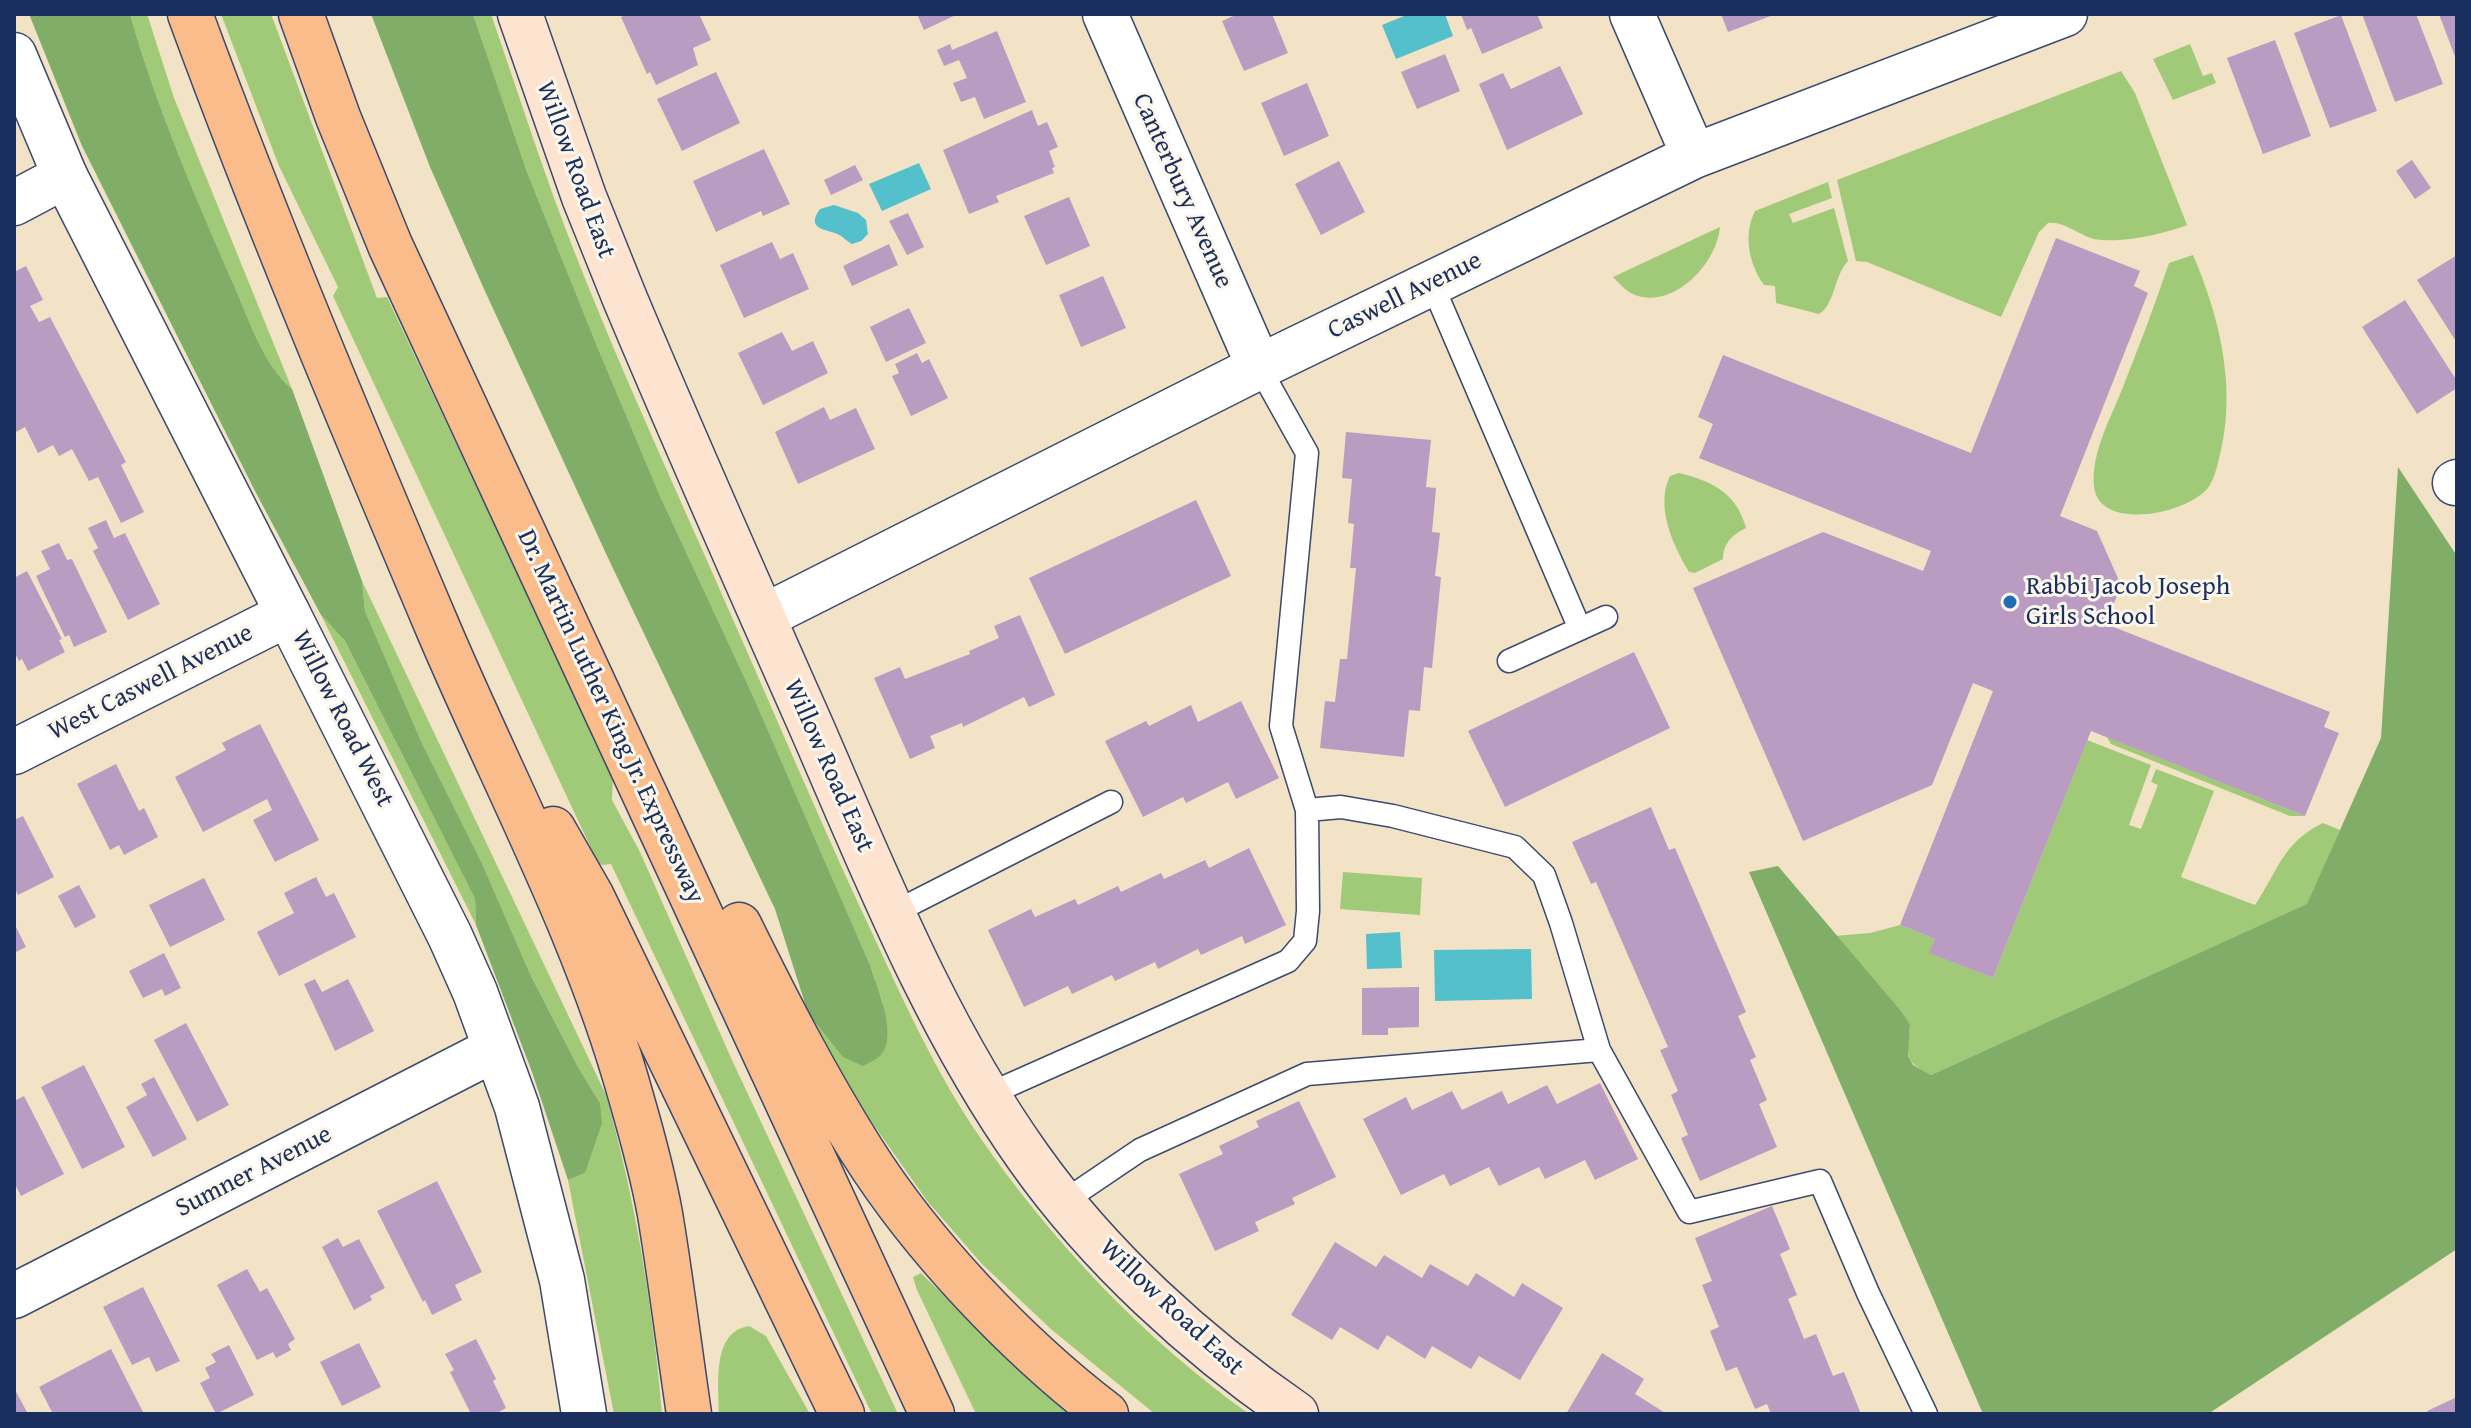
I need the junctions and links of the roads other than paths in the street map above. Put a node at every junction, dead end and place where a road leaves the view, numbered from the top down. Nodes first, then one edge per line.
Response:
1 (190, 14) edge
2 (301, 14) edge
3 (520, 14) edge
4 (1105, 14) edge
5 (1632, 14) edge
6 (2065, 14) edge
7 (14, 55) edge
8 (1694, 156) junction
9 (65, 176) junction
10 (14, 203) edge
11 (1432, 284) junction
12 (1259, 367) junction
13 (510, 501) junction
14 (288, 614) junction
15 (763, 617) junction
16 (1606, 617) dead end
17 (437, 626) junction
18 (1580, 629) junction
19 (1509, 661) dead end
20 (14, 752) edge
21 (1111, 802) dead end
22 (1307, 810) junction
23 (893, 913) junction
24 (495, 1049) junction
25 (1599, 1050) junction
26 (987, 1095) junction
27 (1063, 1202) junction
28 (669, 1277) junction
29 (14, 1296) edge
30 (584, 1414) edge
31 (678, 1414) edge
32 (689, 1414) edge
33 (842, 1414) edge
34 (932, 1414) edge
35 (1106, 1414) edge
36 (1296, 1414) edge
37 (1926, 1414) edge

1 - 17 highway
2 - 13 highway, Dr. Martin Luther King Jr. Expressway
3 - 15 main road, Willow Road East
4 - 12 street, Canterbury Avenue
5 - 8 street
6 - 8 street, Caswell Avenue
7 - 9 street, Willow Road West
8 - 11 street, Caswell Avenue
9 - 10 street
9 - 14 street, Willow Road West
11 - 12 street, Caswell Avenue
11 - 18 lane
12 - 15 street, Caswell Avenue
12 - 22 lane
13 - 34 highway, Dr. Martin Luther King Jr. Expressway
13 - 35 highway
14 - 20 street, West Caswell Avenue
14 - 24 street, Willow Road West
15 - 23 main road, Willow Road East
16 - 18 lane
17 - 28 highway
17 - 33 highway
18 - 19 lane
21 - 23 lane
22 - 25 lane
22 - 26 lane
23 - 26 main road, Willow Road East
24 - 29 street, Sumner Avenue
24 - 30 street, Willow Road West
25 - 27 lane
25 - 37 lane
26 - 27 main road, Willow Road East
27 - 36 main road, Willow Road East
28 - 31 highway
28 - 32 highway

